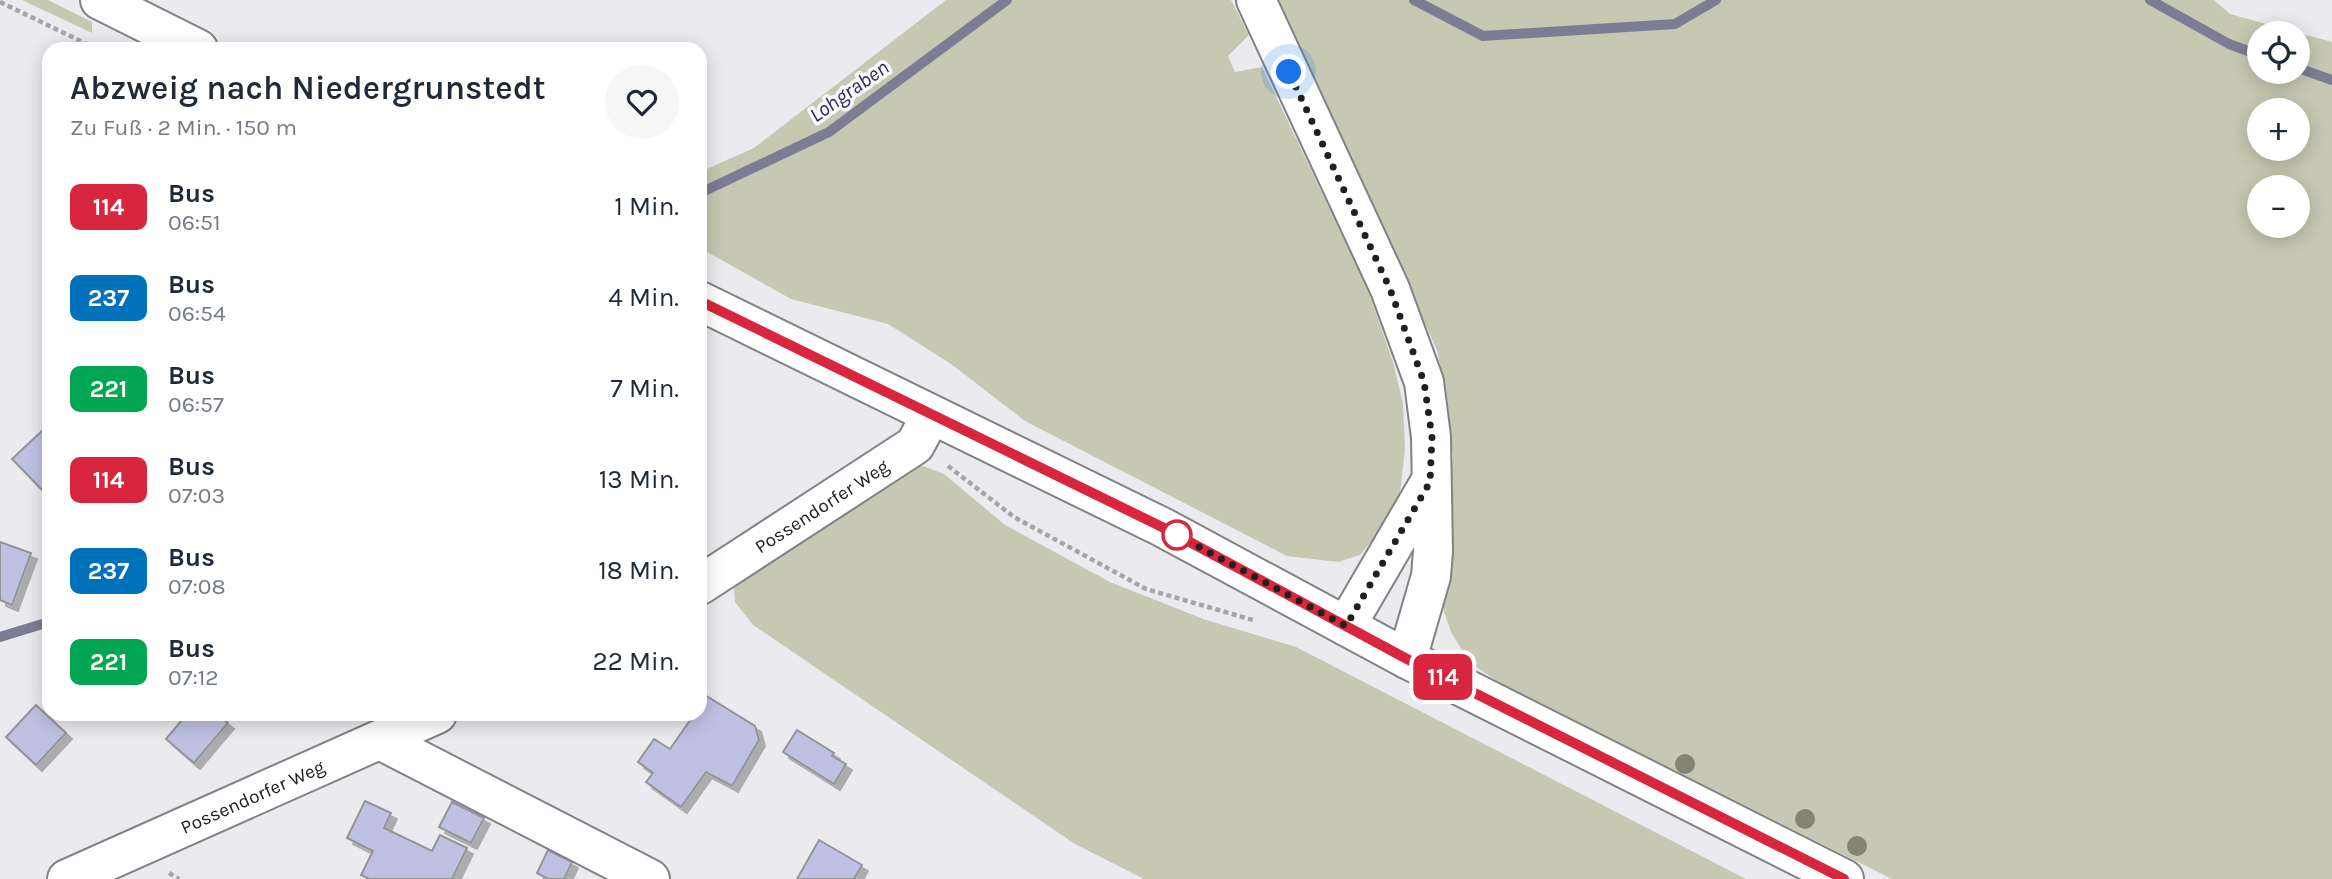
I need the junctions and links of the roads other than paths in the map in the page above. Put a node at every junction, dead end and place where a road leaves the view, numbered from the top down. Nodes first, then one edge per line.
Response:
1 (100, 0) edge
2 (1256, 0) edge
3 (184, 42) edge
4 (707, 304) edge
5 (931, 415) junction
6 (1430, 482) junction
7 (707, 580) edge
8 (1346, 626) junction
9 (1407, 659) junction
10 (422, 721) edge
11 (380, 740) junction
12 (67, 879) edge
13 (650, 879) edge
14 (1844, 879) edge

1 - 3 street
2 - 6 street
4 - 5 street
5 - 7 street, Possendorfer Weg
5 - 8 street
6 - 8 street
6 - 9 street
8 - 9 street
9 - 14 street
10 - 11 street, Possendorfer Weg
11 - 12 street, Possendorfer Weg
11 - 13 street

